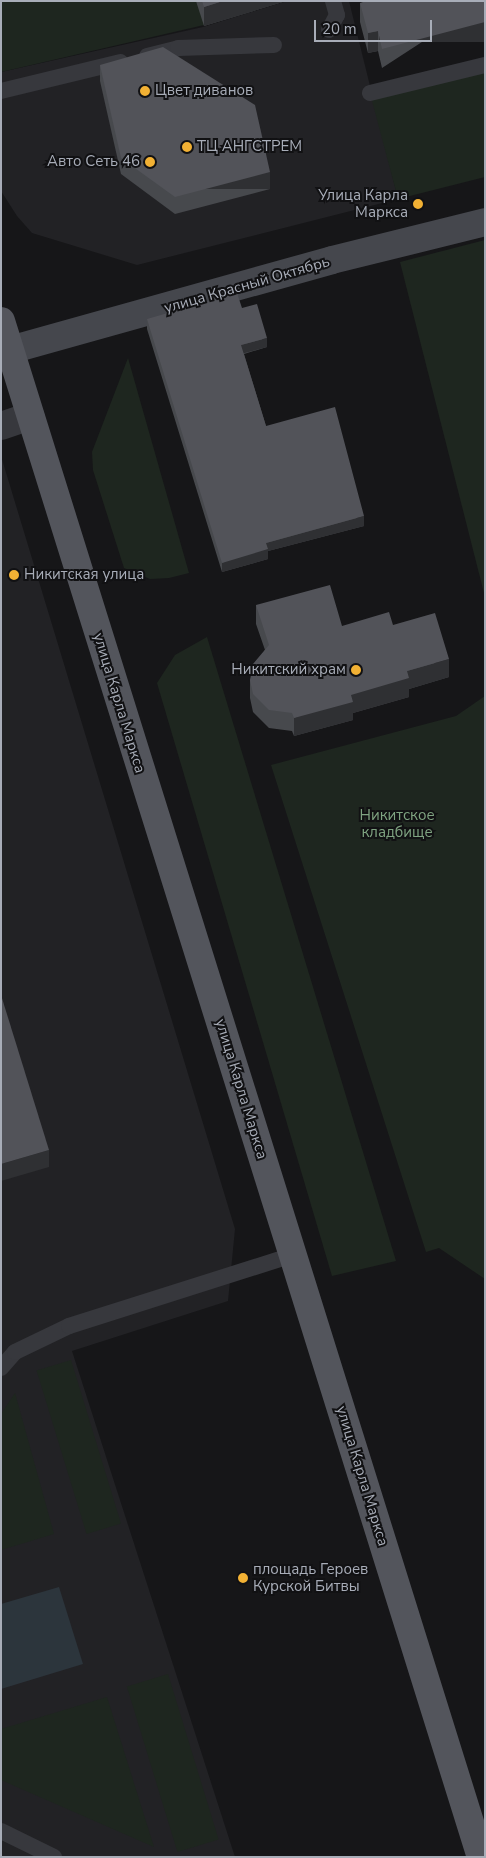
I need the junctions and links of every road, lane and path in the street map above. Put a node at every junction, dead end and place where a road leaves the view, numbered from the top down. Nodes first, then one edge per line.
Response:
1 (333, 1) edge
2 (329, 30) dead end
3 (274, 45) dead end
4 (485, 66) edge
5 (1, 91) edge
6 (370, 93) dead end
7 (485, 222) edge
8 (1, 321) edge
9 (10, 350) junction
10 (30, 416) junction
11 (1, 426) edge
12 (293, 1255) junction
13 (1, 1368) edge
14 (1, 1831) edge
15 (54, 1857) edge
16 (481, 1857) edge

1 - 2 lane
3 - 5 lane
4 - 6 lane
7 - 9 street, улица Красный Октябрь
8 - 9 main road, улица Карла Маркса
9 - 10 main road, улица Карла Маркса
10 - 11 street
10 - 12 main road, улица Карла Маркса
12 - 13 lane
12 - 16 main road, улица Карла Маркса
14 - 15 lane

